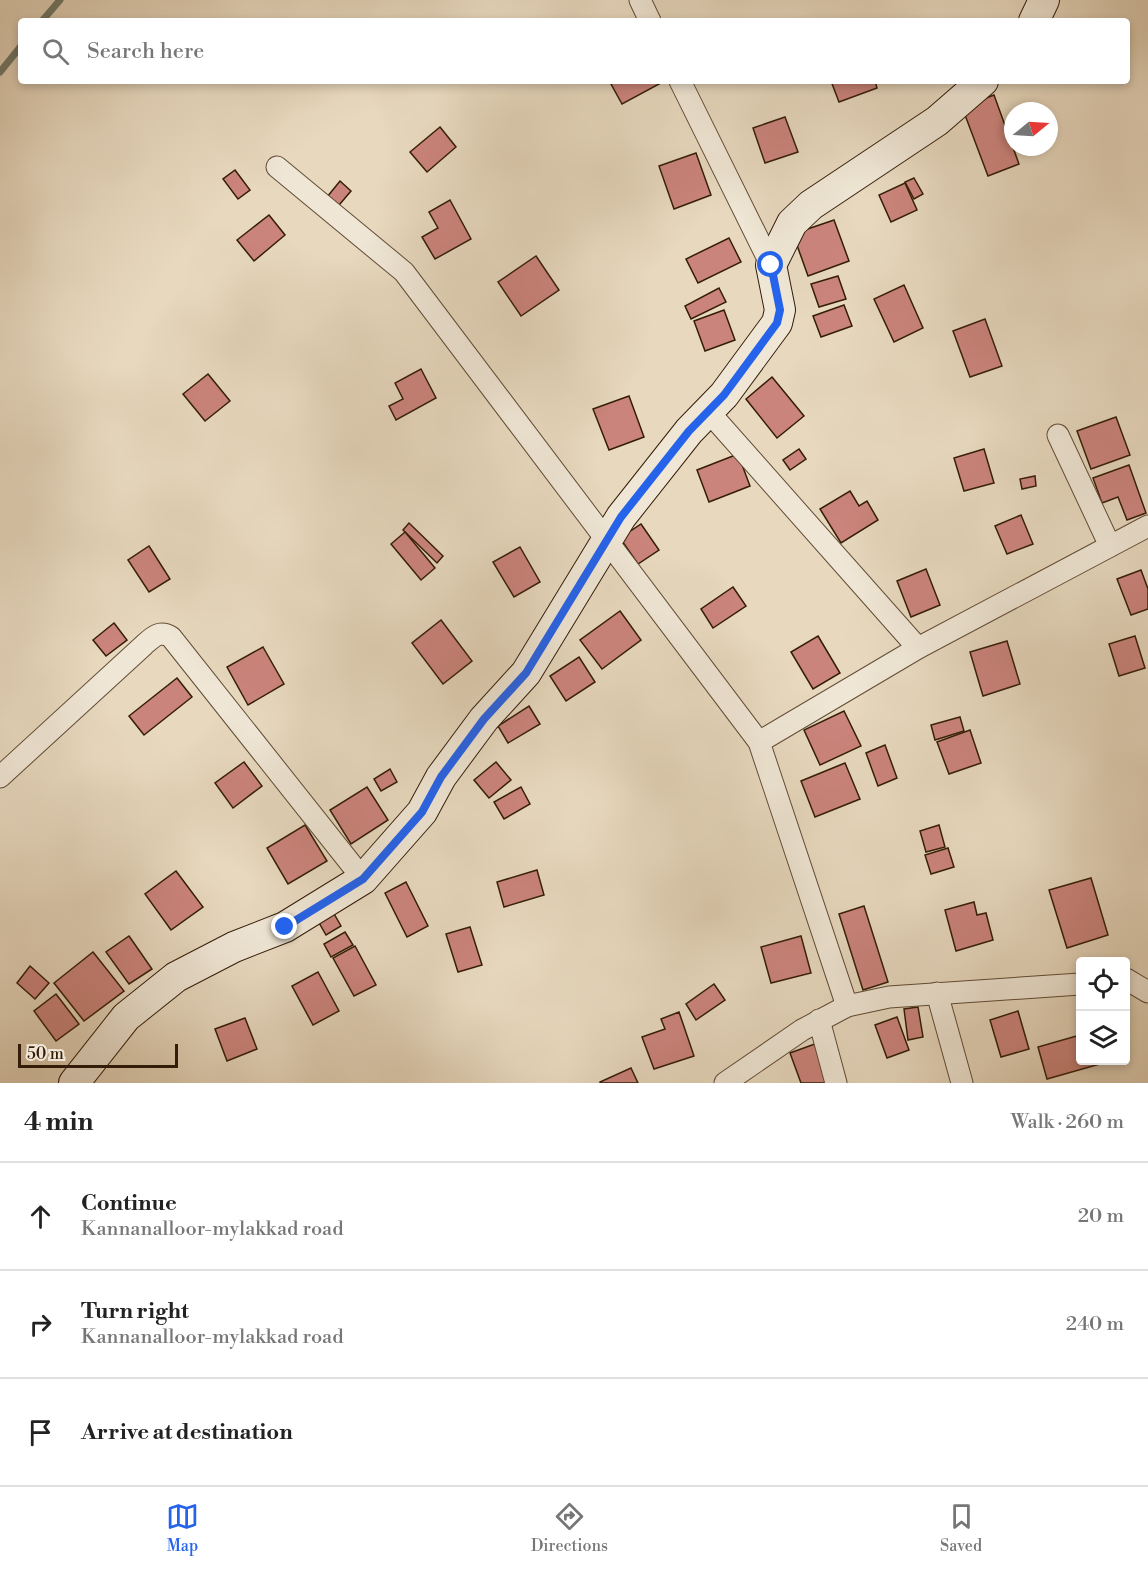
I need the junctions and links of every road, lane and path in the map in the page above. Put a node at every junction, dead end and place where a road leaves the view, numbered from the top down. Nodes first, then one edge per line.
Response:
1 (640, 0) edge
2 (1044, 0) edge
3 (649, 18) edge
4 (1035, 18) edge
5 (681, 84) edge
6 (980, 84) edge
7 (278, 167) dead end
8 (771, 265) junction
9 (708, 411) junction
10 (1058, 435) dead end
11 (1148, 526) edge
12 (607, 540) junction
13 (1110, 546) junction
14 (918, 648) junction
15 (759, 742) junction
16 (0, 777) edge
17 (363, 879) junction
18 (1148, 976) edge
19 (1130, 978) edge
20 (1130, 982) edge
21 (1076, 984) edge
22 (1148, 992) edge
23 (937, 993) junction
24 (846, 1006) junction
25 (819, 1020) junction
26 (74, 1083) edge
27 (725, 1083) edge
28 (836, 1083) edge
29 (962, 1083) edge

1 - 3 street
2 - 4 main road
5 - 8 street
6 - 8 main road
7 - 12 street
8 - 9 main road
9 - 12 main road
9 - 14 street
10 - 13 street
11 - 13 street
12 - 15 street
12 - 17 main road
13 - 14 street
14 - 15 street
15 - 24 street
16 - 17 street
17 - 26 main road
18 - 19 street
20 - 22 street
21 - 23 street
23 - 24 street
23 - 29 street
24 - 25 street
25 - 27 street
25 - 28 street

